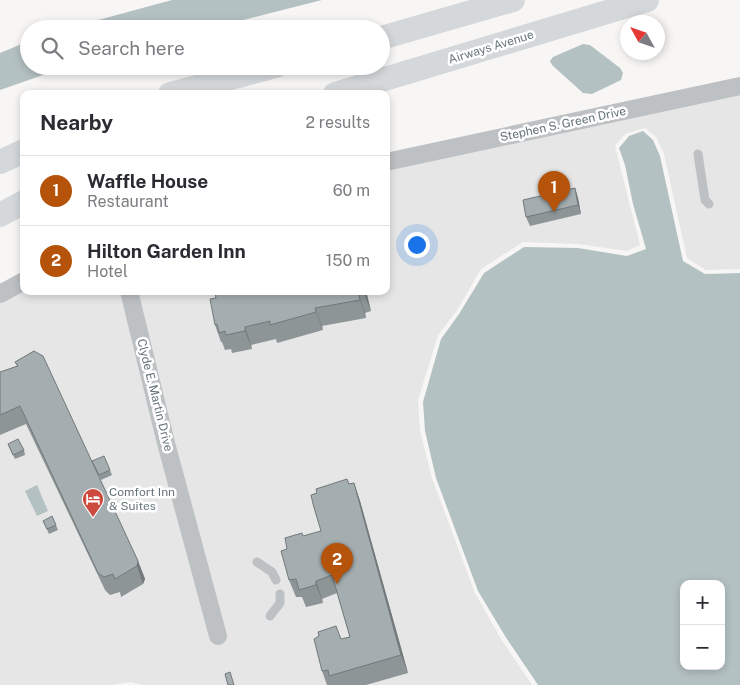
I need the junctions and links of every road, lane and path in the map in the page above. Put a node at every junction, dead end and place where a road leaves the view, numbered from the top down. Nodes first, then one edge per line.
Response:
1 (512, 0) edge
2 (647, 0) edge
3 (390, 35) edge
4 (242, 75) edge
5 (740, 86) edge
6 (185, 90) edge
7 (348, 90) edge
8 (20, 153) edge
9 (698, 154) dead end
10 (390, 161) edge
11 (0, 162) edge
12 (20, 204) edge
13 (709, 204) dead end
14 (0, 215) edge
15 (20, 283) edge
16 (0, 294) edge
17 (130, 295) edge
18 (257, 562) dead end
19 (276, 580) dead end
20 (280, 594) dead end
21 (270, 616) dead end
22 (218, 636) dead end

1 - 3 main road
2 - 7 main road, Airways Avenue
4 - 6 main road
5 - 10 street, Stephen S. Green Drive
8 - 11 main road
9 - 13 lane
12 - 14 main road
15 - 16 street
17 - 22 street, Clyde E. Martin Drive
18 - 19 lane
20 - 21 lane

